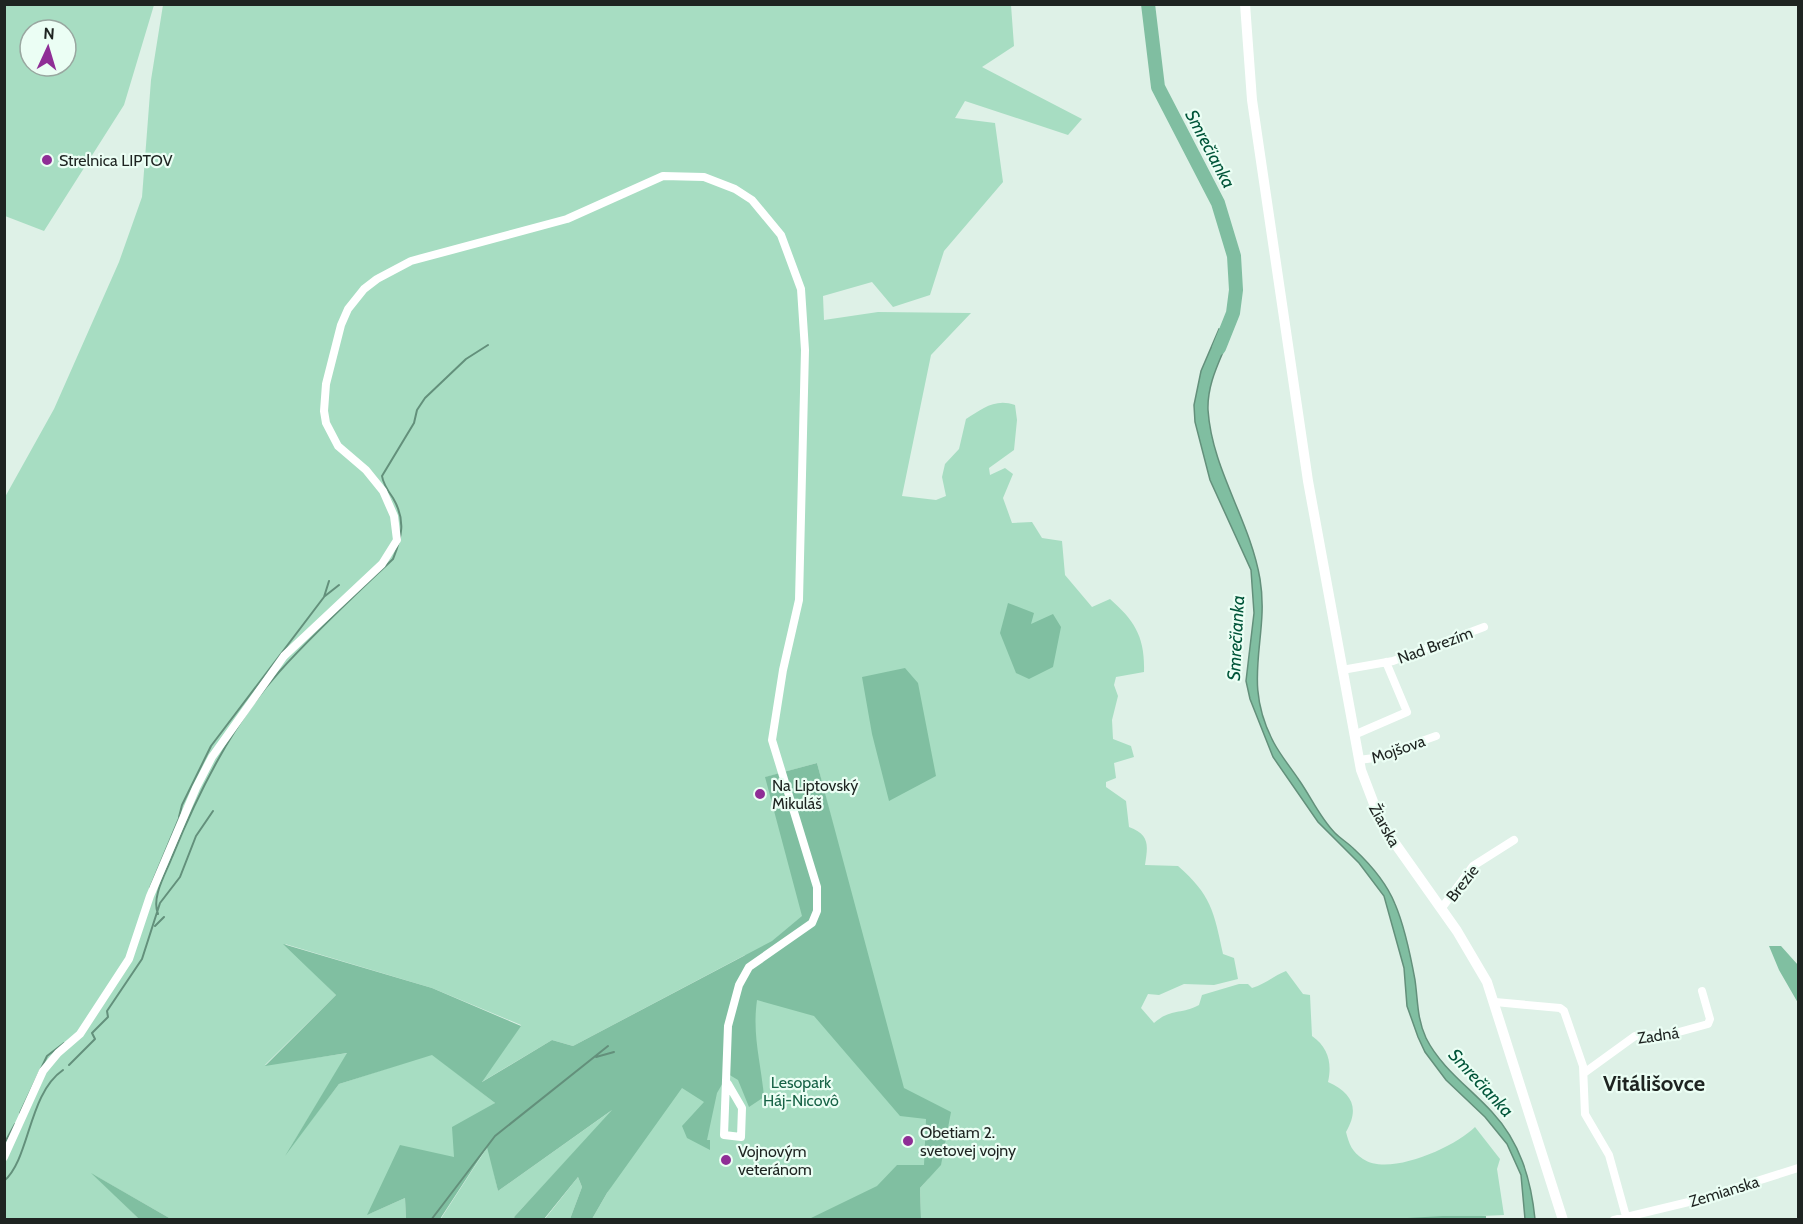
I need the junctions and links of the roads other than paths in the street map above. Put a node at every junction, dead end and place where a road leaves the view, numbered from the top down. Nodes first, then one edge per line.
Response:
1 (1245, 4) edge
2 (1484, 627) dead end
3 (1386, 662) junction
4 (1342, 670) junction
5 (1354, 735) junction
6 (1436, 736) dead end
7 (1359, 760) junction
8 (1514, 840) dead end
9 (1441, 909) junction
10 (1702, 991) dead end
11 (1495, 1002) junction
12 (1584, 1072) junction
13 (728, 1084) junction
14 (4, 1157) edge
15 (1798, 1168) edge
16 (1627, 1219) edge
17 (1563, 1220) edge
18 (1614, 1220) edge

1 - 4 street, Žiarska
2 - 3 street, Nad Brezím
3 - 4 street, Nad Brezím
3 - 5 street, Nad Brezím
4 - 5 street, Žiarska
5 - 7 street, Žiarska
6 - 7 street, Mojšova
7 - 9 street, Žiarska
8 - 9 street, Brezie
9 - 11 street, Žiarska
10 - 12 street, Zadná
11 - 12 street
11 - 17 street, Žiarska
12 - 16 street
13 - 13 street
13 - 14 street
15 - 16 street, Zemianska
16 - 18 street, Zemianska

